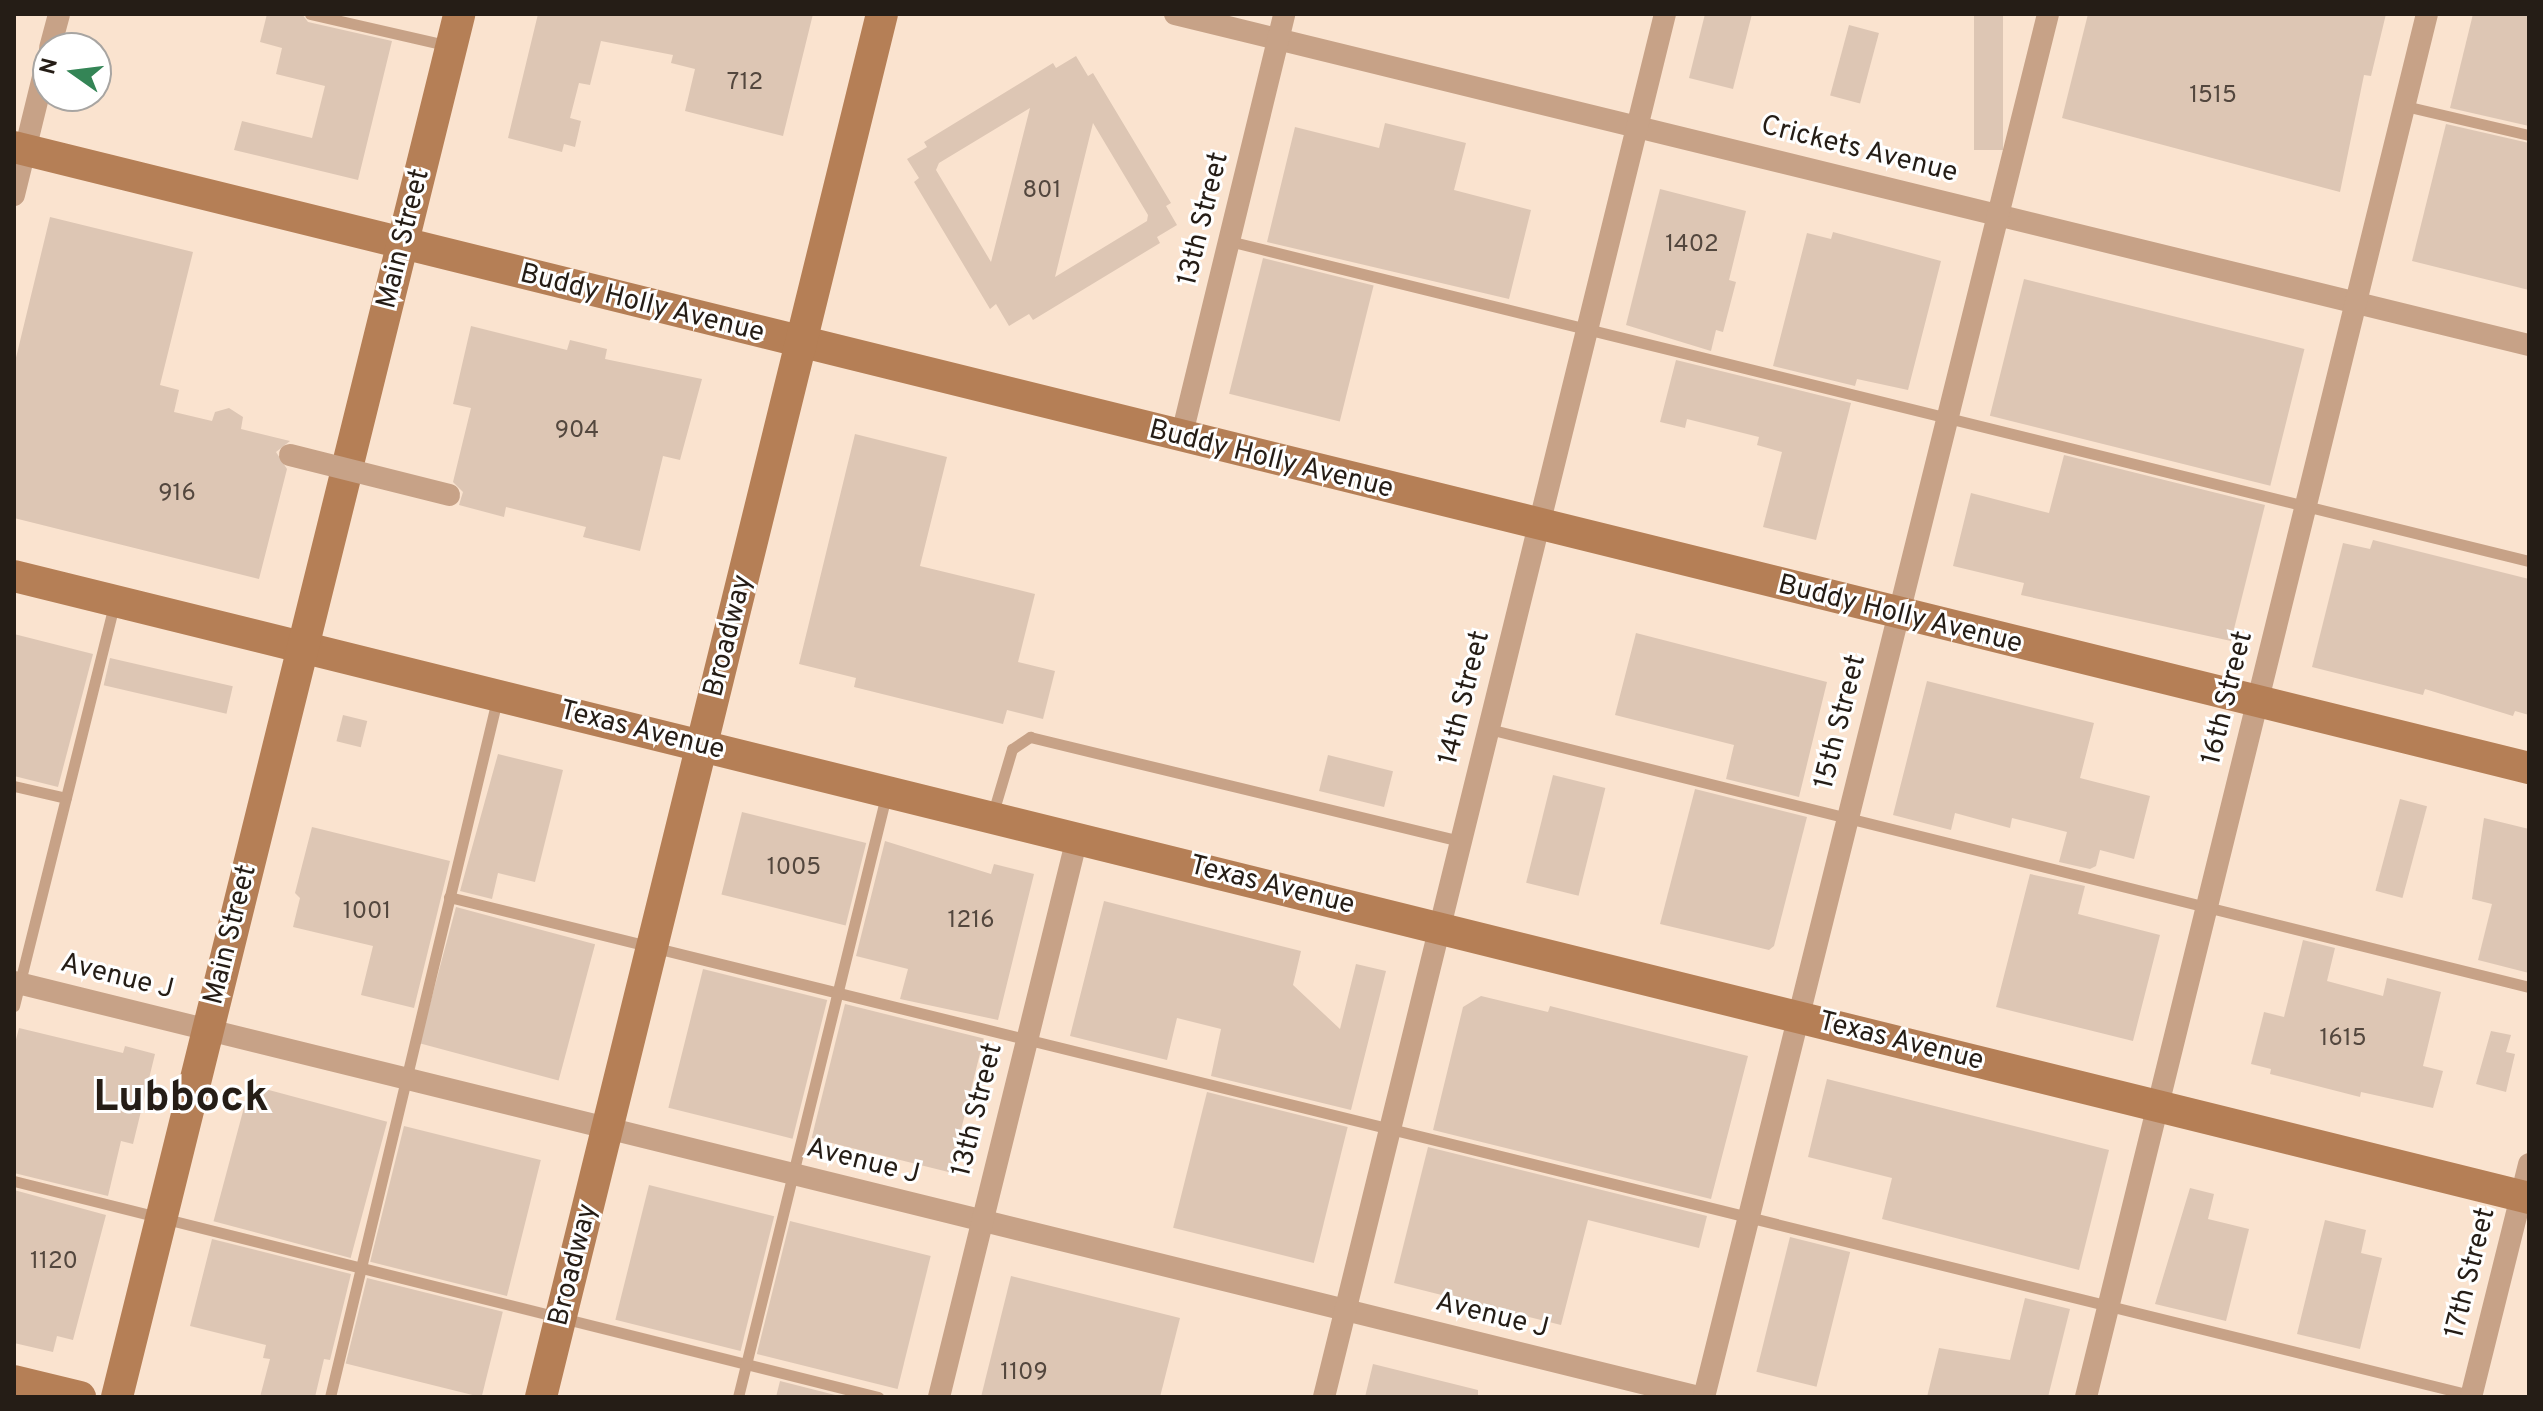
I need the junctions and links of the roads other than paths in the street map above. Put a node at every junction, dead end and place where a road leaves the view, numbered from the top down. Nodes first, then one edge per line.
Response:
1 (310, 14) edge
2 (459, 14) edge
3 (882, 14) edge
4 (1175, 14) edge
5 (1284, 14) edge
6 (1665, 14) edge
7 (2427, 14) edge
8 (2043, 15) edge
9 (1278, 39) junction
10 (451, 46) junction
11 (2405, 106) junction
12 (32, 109) edge
13 (1637, 127) junction
14 (2529, 135) edge
15 (20, 148) edge
16 (14, 195) edge
17 (1998, 215) junction
18 (1229, 241) junction
19 (403, 244) junction
20 (2356, 302) junction
21 (1587, 328) junction
22 (801, 343) junction
23 (2529, 345) edge
24 (1947, 417) junction
25 (1181, 438) junction
26 (290, 455) dead end
27 (449, 495) dead end
28 (2306, 505) junction
29 (1538, 526) junction
30 (2529, 561) edge
31 (14, 576) edge
32 (115, 601) junction
33 (1898, 614) junction
34 (302, 647) junction
35 (498, 695) junction
36 (2258, 702) junction
37 (1489, 729) junction
38 (702, 746) junction
39 (2529, 768) edge
40 (14, 786) edge
41 (888, 791) junction
42 (66, 798) junction
43 (1848, 816) junction
44 (992, 817) junction
45 (1077, 838) junction
46 (1461, 841) junction
47 (449, 897) junction
48 (2208, 906) junction
49 (1440, 928) junction
50 (652, 947) junction
51 (17, 982) edge
52 (2529, 987) edge
53 (837, 993) junction
54 (14, 1006) edge
55 (1798, 1017) junction
56 (208, 1030) junction
57 (1026, 1041) junction
58 (405, 1079) junction
59 (2158, 1106) junction
60 (607, 1130) junction
61 (1389, 1131) junction
62 (2529, 1164) edge
63 (792, 1175) junction
64 (14, 1181) edge
65 (2525, 1197) edge
66 (1748, 1216) junction
67 (161, 1217) junction
68 (982, 1222) junction
69 (360, 1268) junction
70 (2109, 1305) junction
71 (1345, 1311) junction
72 (561, 1320) junction
73 (746, 1365) junction
74 (14, 1381) edge
75 (2474, 1396) edge
76 (80, 1397) edge
77 (117, 1397) edge
78 (330, 1397) edge
79 (541, 1397) edge
80 (738, 1397) edge
81 (878, 1397) edge
82 (939, 1397) edge
83 (1324, 1397) edge
84 (1701, 1397) edge
85 (2086, 1397) edge

1 - 10 lane
2 - 10 main road, Main Street
3 - 22 main road, Broadway
4 - 9 street, Crickets Avenue
5 - 9 street, 13th Street
6 - 13 street, 14th Street
7 - 11 street, 16th Street
8 - 17 street, 15th Street
9 - 13 street, Crickets Avenue
9 - 18 street, 13th Street
10 - 19 main road, Main Street
11 - 14 lane
11 - 20 street, 16th Street
12 - 15 street
13 - 17 street, Crickets Avenue
13 - 21 street, 14th Street
15 - 16 street
15 - 19 main road, Buddy Holly Avenue
17 - 20 street, Crickets Avenue
17 - 24 street, 15th Street
18 - 21 lane
18 - 25 street, 13th Street
19 - 22 main road, Buddy Holly Avenue
19 - 34 main road, Main Street
20 - 23 street, Crickets Avenue
20 - 28 street, 16th Street
21 - 24 lane
21 - 29 street, 14th Street
22 - 25 main road, Buddy Holly Avenue
22 - 38 main road, Broadway
24 - 28 lane
24 - 33 street, 15th Street
25 - 29 main road, Buddy Holly Avenue
26 - 27 street, bridge
28 - 30 lane
28 - 36 street, 16th Street
29 - 33 main road, Buddy Holly Avenue
29 - 37 street, 14th Street
31 - 32 main road, Texas Avenue
32 - 34 main road, Texas Avenue
32 - 42 lane
33 - 36 main road, Buddy Holly Avenue
33 - 43 street, 15th Street
34 - 35 main road, Texas Avenue
34 - 56 main road, Main Street
35 - 38 main road, Texas Avenue
35 - 47 lane
36 - 39 main road, Buddy Holly Avenue
36 - 48 street, 16th Street
37 - 43 lane
37 - 46 street, 14th Street
38 - 41 main road, Texas Avenue
38 - 50 main road, Broadway
40 - 42 lane
41 - 44 main road, Texas Avenue
41 - 53 lane
42 - 51 lane
43 - 48 lane
43 - 55 street, 15th Street
44 - 45 main road, Texas Avenue
44 - 46 lane
45 - 49 main road, Texas Avenue
45 - 57 street, 13th Street
46 - 49 street, 14th Street
47 - 50 lane
47 - 58 lane
48 - 52 lane
48 - 59 street, 16th Street
49 - 55 main road, Texas Avenue
49 - 61 street, 14th Street
50 - 53 lane
50 - 60 main road, Broadway
51 - 54 lane
51 - 56 street, Avenue J
53 - 57 lane
53 - 63 lane
55 - 59 main road, Texas Avenue
55 - 66 street, 15th Street
56 - 58 street, Avenue J
56 - 67 main road, Main Street
57 - 61 lane
57 - 68 street, 13th Street
58 - 60 street, Avenue J
58 - 69 lane
59 - 65 main road, Texas Avenue
59 - 70 street, 16th Street
60 - 63 street, Avenue J
60 - 72 main road, Broadway
61 - 66 lane
61 - 71 street, 14th Street
62 - 65 street, 17th Street
63 - 68 street, Avenue J
63 - 73 lane
64 - 67 lane
65 - 75 street, 17th Street
66 - 70 lane
66 - 84 street, 15th Street
67 - 69 lane
67 - 77 main road, Main Street
68 - 71 street, Avenue J
68 - 82 street, 13th Street
69 - 72 lane
69 - 78 lane
70 - 75 lane
70 - 85 street, 16th Street
71 - 83 street, 14th Street
71 - 84 street, Avenue J
72 - 73 lane
72 - 79 main road, Broadway
73 - 80 lane
73 - 81 lane
74 - 76 main road

